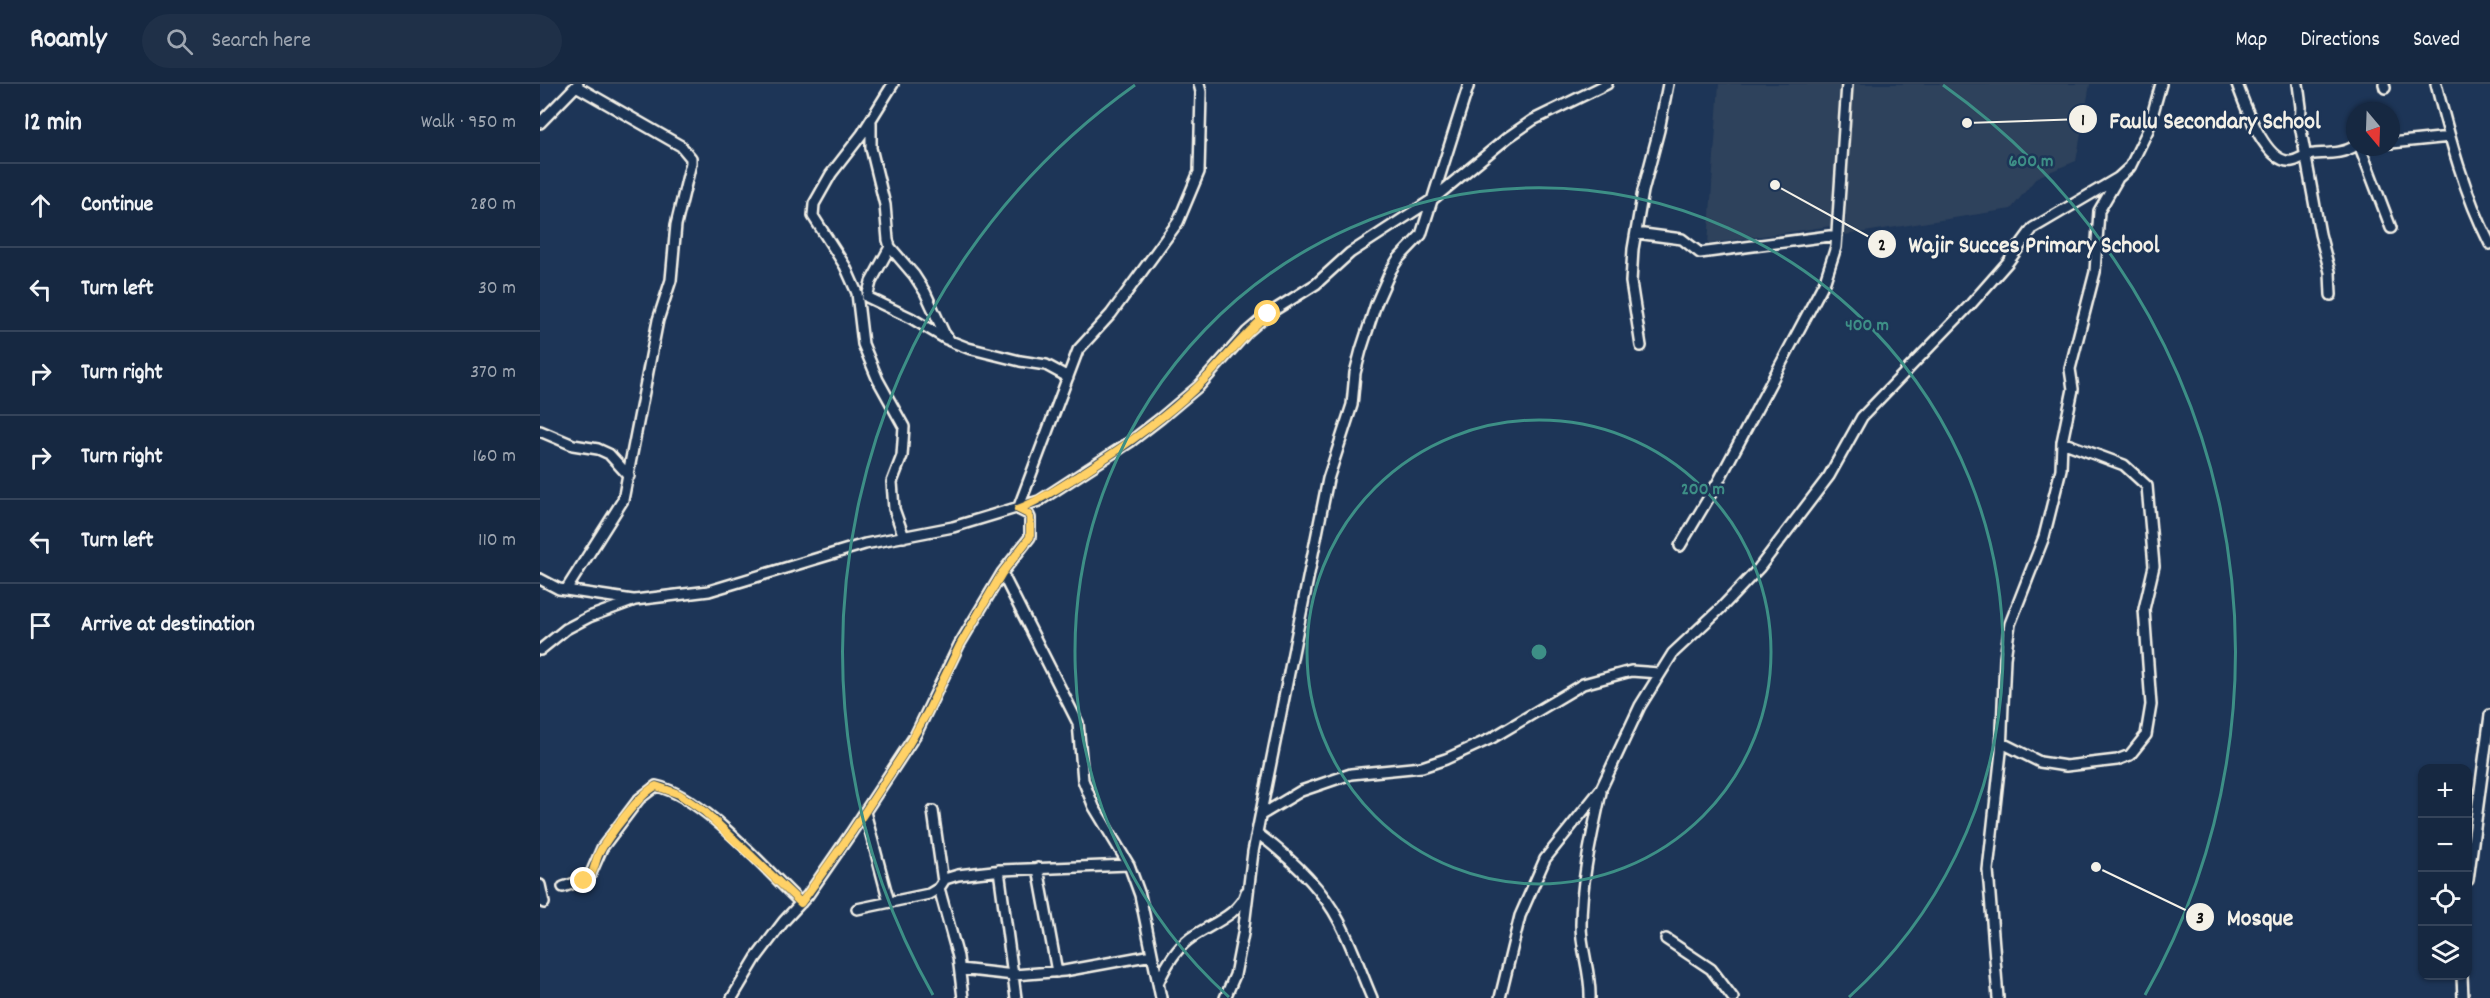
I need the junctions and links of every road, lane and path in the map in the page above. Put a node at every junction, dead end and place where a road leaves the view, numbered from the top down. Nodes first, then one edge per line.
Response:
1 (893, 84) edge
2 (1199, 84) edge
3 (1469, 84) edge
4 (1607, 84) edge
5 (1668, 84) edge
6 (1847, 84) edge
7 (2161, 84) edge
8 (2237, 84) edge
9 (2298, 84) edge
10 (2436, 84) edge
11 (577, 85) edge
12 (871, 119) junction
13 (540, 123) edge
14 (2450, 137) junction
15 (2400, 142) edge
16 (2346, 151) edge
17 (2306, 154) junction
18 (2363, 156) edge
19 (2118, 178) junction
20 (1433, 199) junction
21 (2391, 228) dead end
22 (1636, 233) junction
23 (1837, 235) junction
24 (2490, 244) edge
25 (890, 247) junction
26 (2331, 295) dead end
27 (867, 297) junction
28 (860, 309) junction
29 (950, 341) junction
30 (1641, 346) dead end
31 (1068, 377) junction
32 (540, 431) edge
33 (2062, 442) junction
34 (628, 476) junction
35 (1018, 509) junction
36 (903, 537) junction
37 (1680, 546) dead end
38 (1002, 573) junction
39 (540, 579) edge
40 (566, 590) junction
41 (635, 600) junction
42 (540, 650) edge
43 (1659, 673) junction
44 (2490, 715) edge
45 (2002, 743) junction
46 (1601, 789) junction
47 (933, 811) dead end
48 (865, 812) junction
49 (1261, 815) junction
50 (1257, 833) junction
51 (1129, 866) junction
52 (1038, 868) junction
53 (999, 870) junction
54 (2469, 872) edge
55 (1249, 883) junction
56 (540, 885) edge
57 (941, 885) junction
58 (563, 888) dead end
59 (889, 902) junction
60 (544, 903) dead end
61 (801, 903) junction
62 (857, 909) dead end
63 (1666, 939) dead end
64 (1152, 955) junction
65 (960, 969) junction
66 (1057, 972) junction
67 (1014, 975) junction
68 (2462, 980) edge
69 (1158, 983) junction
70 (732, 998) edge
71 (963, 998) edge
72 (1016, 998) edge
73 (1161, 998) edge
74 (1225, 998) edge
75 (1372, 998) edge
76 (1500, 998) edge
77 (1590, 998) edge
78 (1733, 998) edge
79 (1998, 998) edge
80 (2463, 998) edge

1 - 12 street
2 - 31 street
3 - 20 street
4 - 20 street
5 - 22 street
6 - 23 street
7 - 19 street
8 - 17 street
9 - 17 street
10 - 14 street
11 - 13 street
11 - 34 street
12 - 25 street
12 - 28 street
14 - 15 street
14 - 24 street
16 - 17 street
17 - 26 street
18 - 21 street
19 - 33 street
19 - 43 street
20 - 35 street
20 - 49 street
22 - 23 street
22 - 30 street
23 - 37 street
25 - 27 street
25 - 29 street
27 - 28 street
27 - 29 street
28 - 36 street
29 - 31 street
31 - 35 street
32 - 34 street
33 - 45 street
33 - 45 street
34 - 40 street
35 - 36 street
35 - 38 street
36 - 41 street
38 - 48 street
38 - 51 street
39 - 40 street
40 - 41 street
41 - 42 street
43 - 46 street
43 - 49 street
44 - 54 street
45 - 79 street
46 - 76 street
46 - 77 street
47 - 57 street
48 - 59 street
48 - 61 street
49 - 50 street
50 - 55 street
50 - 75 street
51 - 52 street
51 - 64 street
52 - 53 street
52 - 66 street
53 - 57 street
53 - 67 street
55 - 69 street
55 - 74 street
56 - 60 street
57 - 59 street
57 - 65 street
58 - 61 street
59 - 62 street
61 - 70 street
63 - 78 street
64 - 66 street
64 - 69 street
65 - 67 street
65 - 71 street
66 - 67 street
67 - 72 street
68 - 80 street
69 - 73 street

